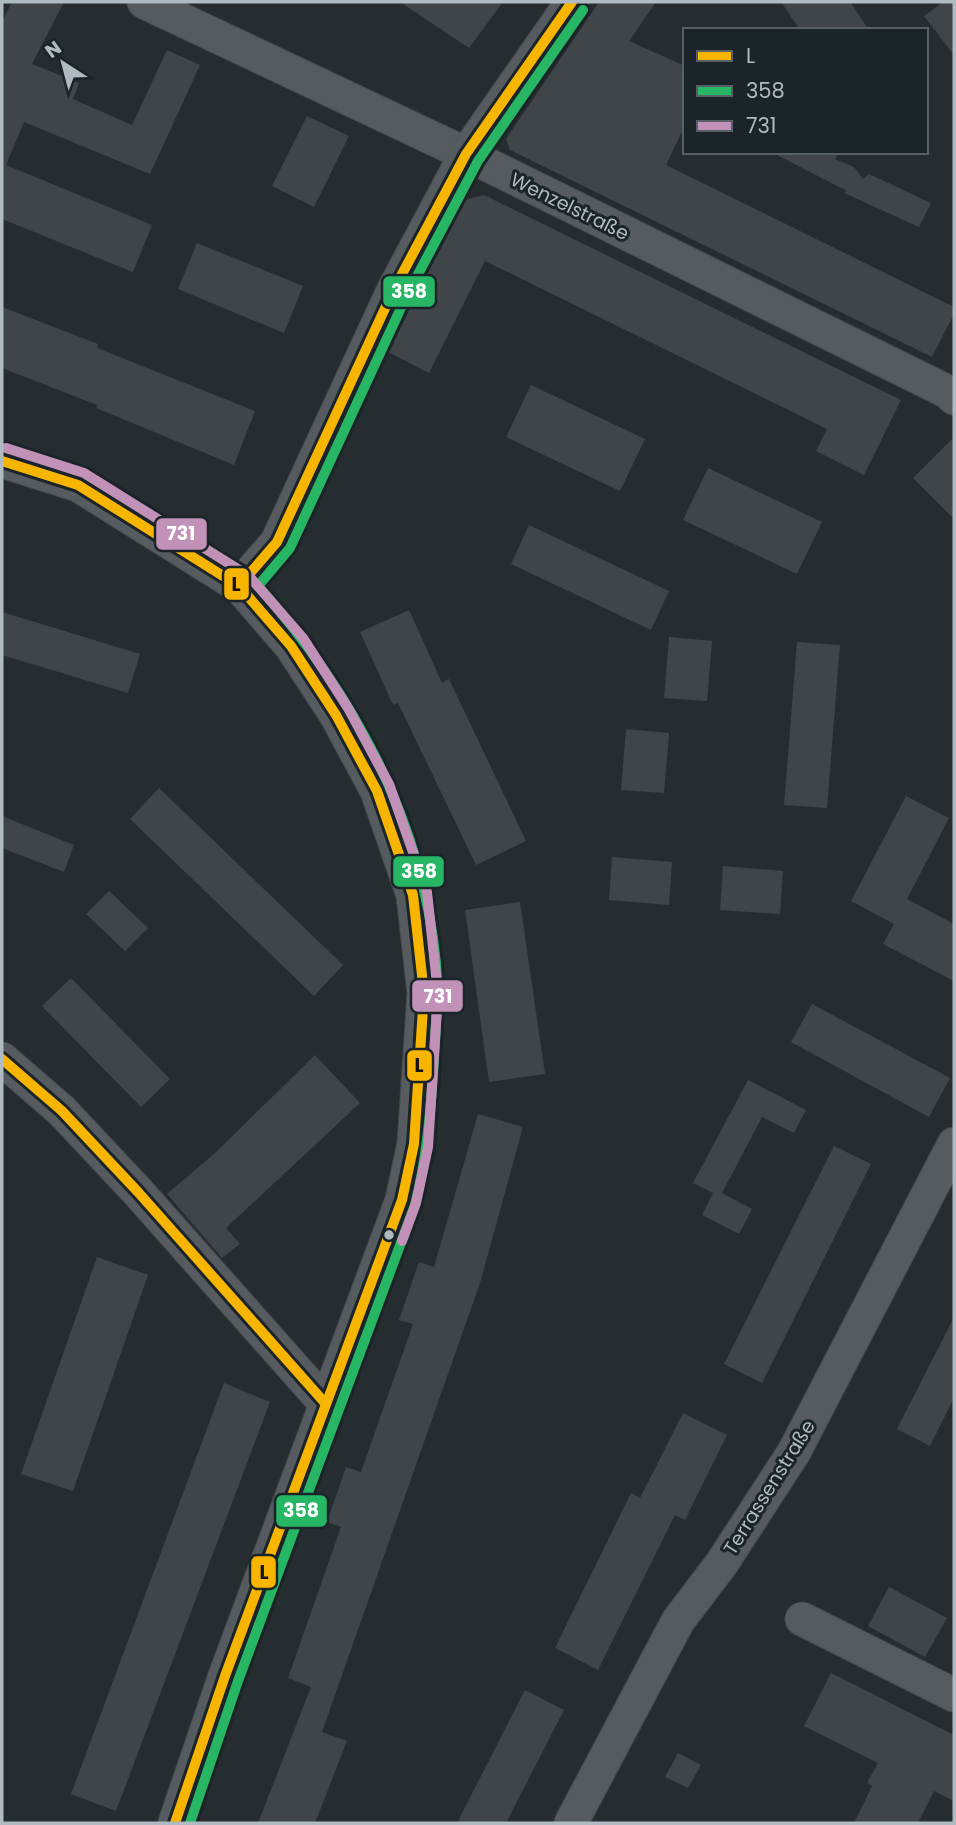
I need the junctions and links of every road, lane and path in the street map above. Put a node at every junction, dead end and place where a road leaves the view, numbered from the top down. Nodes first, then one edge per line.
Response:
1 (144, 2) edge
2 (572, 2) edge
3 (466, 154) junction
4 (954, 398) edge
5 (2, 461) edge
6 (239, 586) junction
7 (2, 1059) edge
8 (954, 1144) edge
9 (324, 1404) junction
10 (802, 1619) dead end
11 (954, 1695) edge
12 (175, 1823) edge
13 (571, 1823) edge

1 - 3 street, Wenzelstraße
2 - 3 street
3 - 4 street, Wenzelstraße
3 - 6 street
5 - 6 street
6 - 9 street
7 - 9 street
8 - 13 street, Terrassenstraße
9 - 12 street
10 - 11 street

